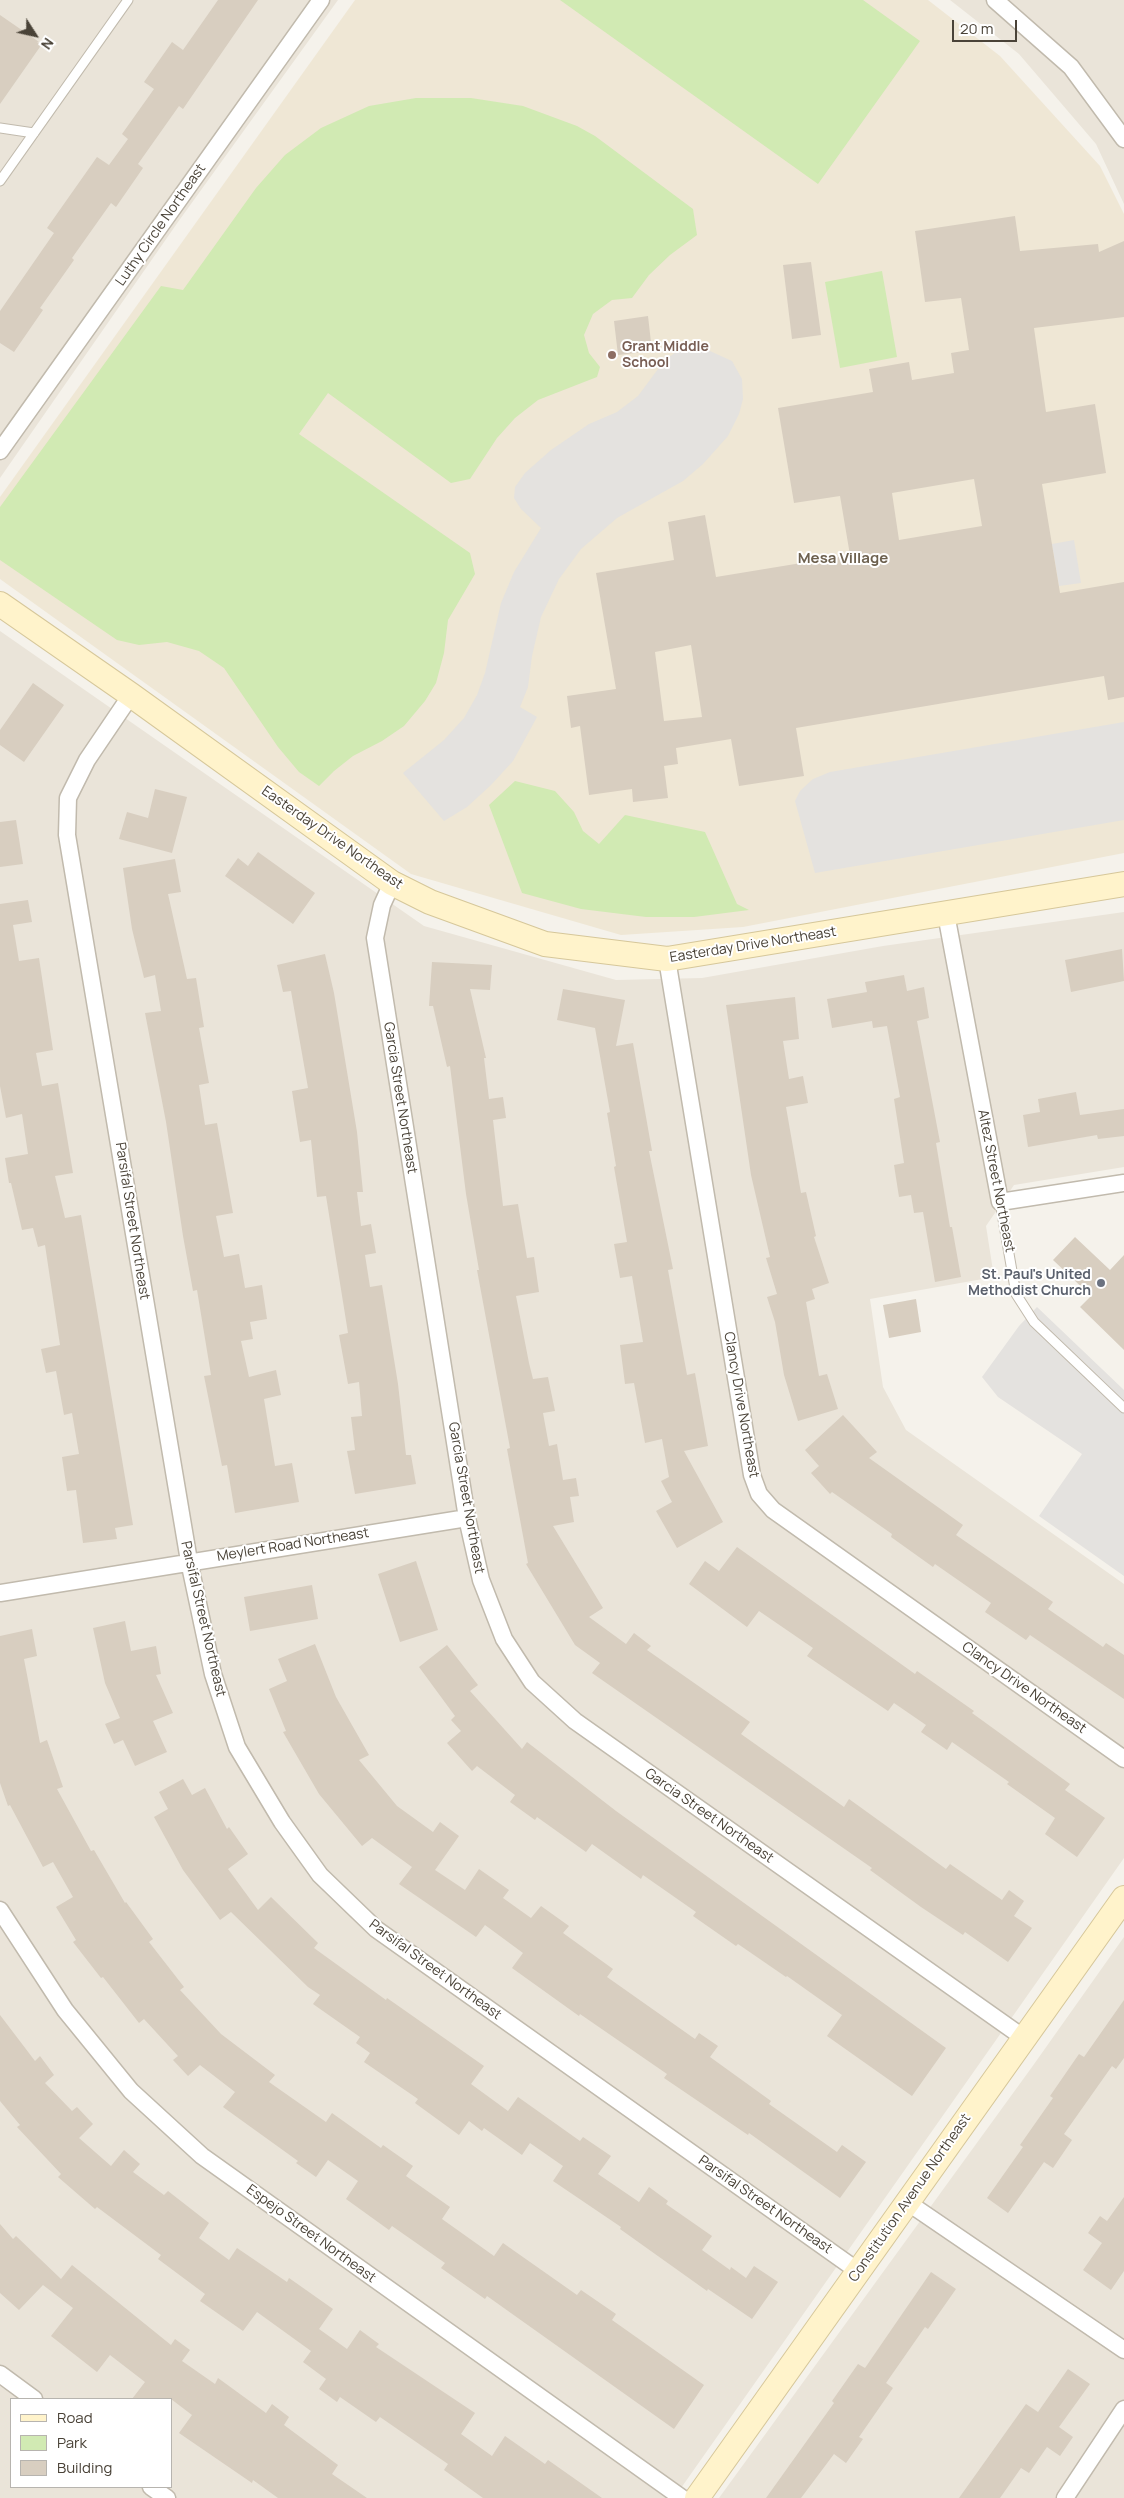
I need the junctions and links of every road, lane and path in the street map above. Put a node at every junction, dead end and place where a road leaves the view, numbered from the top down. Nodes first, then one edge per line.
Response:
1 (128, 0) edge
2 (321, 0) edge
3 (1005, 3) edge
4 (0, 128) edge
5 (34, 133) junction
6 (1124, 139) edge
7 (0, 181) edge
8 (0, 451) edge
9 (0, 604) edge
10 (131, 695) junction
11 (392, 882) junction
12 (1124, 884) edge
13 (946, 914) junction
14 (667, 959) junction
15 (1124, 1183) edge
16 (1000, 1202) junction
17 (1124, 1408) edge
18 (467, 1518) junction
19 (189, 1561) junction
20 (0, 1593) edge
21 (1124, 1759) edge
22 (1124, 1898) edge
23 (0, 1910) edge
24 (1024, 2038) junction
25 (907, 2202) junction
26 (858, 2271) junction
27 (1123, 2349) edge
28 (0, 2374) edge
29 (33, 2398) edge
30 (1124, 2409) edge
31 (152, 2488) edge
32 (167, 2498) edge
33 (682, 2498) edge
34 (697, 2498) edge
35 (1065, 2498) edge

1 - 5 lane
2 - 8 street, Luthy Circle Northeast
3 - 6 street
4 - 5 lane
5 - 7 lane
9 - 10 street, Easterday Drive Northeast
10 - 11 street, Easterday Drive Northeast
10 - 19 street, Parsifal Street Northeast
11 - 14 street, Easterday Drive Northeast
11 - 18 street, Garcia Street Northeast
12 - 13 street, Easterday Drive Northeast
13 - 14 street, Easterday Drive Northeast
13 - 16 street, Altez Street Northeast
14 - 21 street, Clancy Drive Northeast
15 - 16 street
16 - 17 lane, Altez Street Northeast
18 - 19 street, Meylert Road Northeast
18 - 24 street, Garcia Street Northeast
19 - 20 street, Meylert Road Northeast
19 - 26 street, Parsifal Street Northeast
22 - 24 street, Constitution Avenue Northeast
23 - 33 street, Espejo Street Northeast
24 - 25 street, Constitution Avenue Northeast
25 - 26 street, Constitution Avenue Northeast
25 - 27 street
26 - 34 street, Constitution Avenue Northeast
28 - 29 street
30 - 35 street
31 - 32 street

